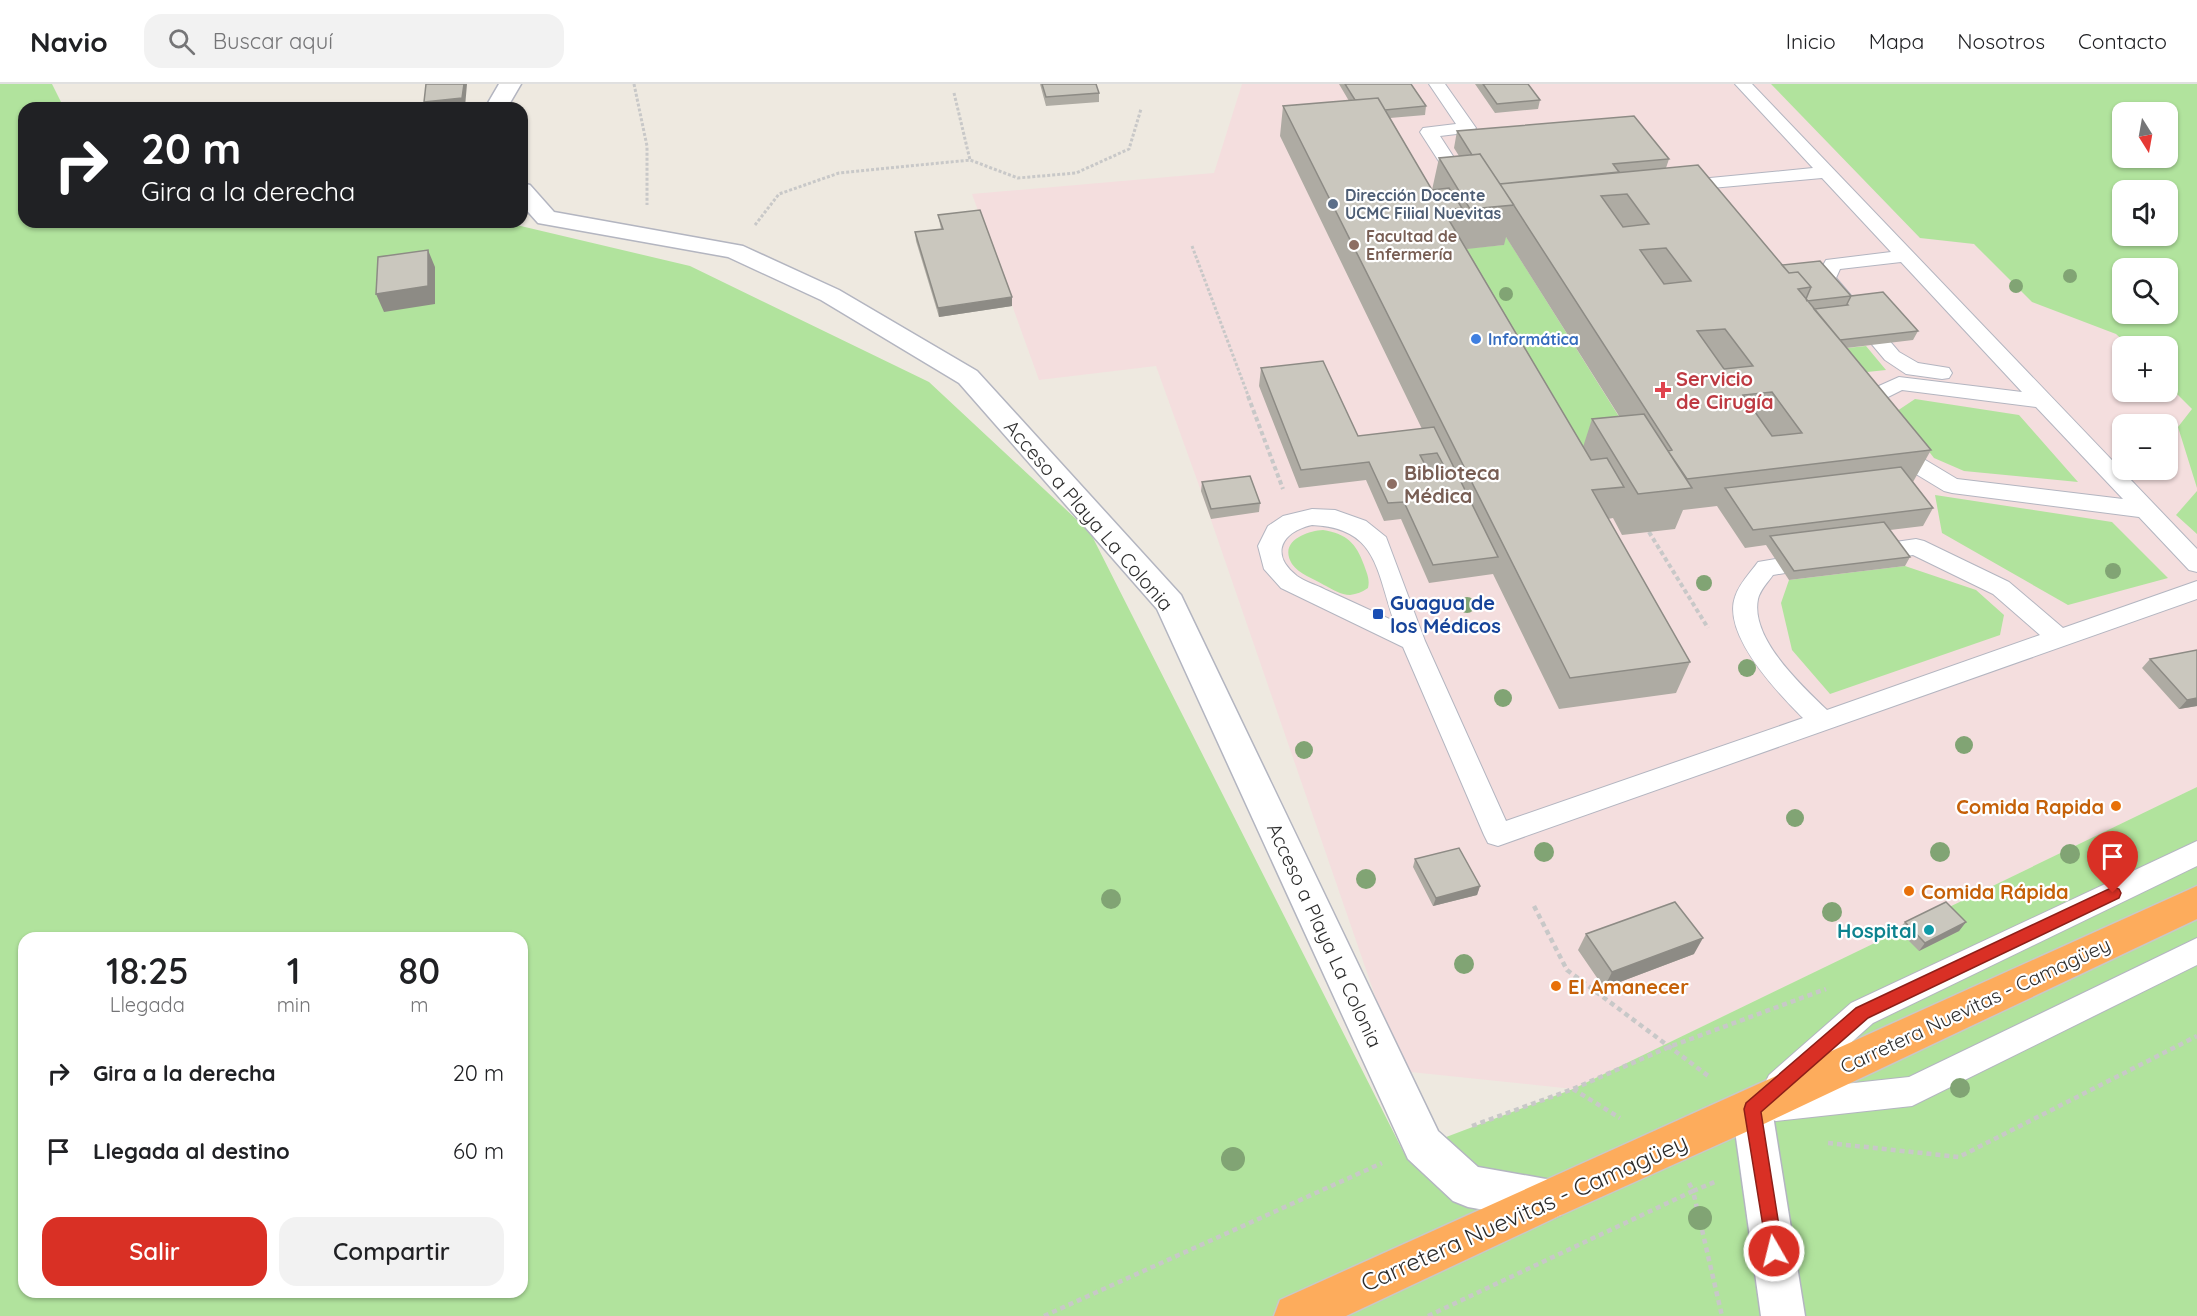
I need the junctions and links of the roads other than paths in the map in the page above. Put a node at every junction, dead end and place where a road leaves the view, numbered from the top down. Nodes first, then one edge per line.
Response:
1 (510, 84) edge
2 (1437, 84) edge
3 (1743, 84) edge
4 (500, 102) edge
5 (1826, 172) junction
6 (1464, 187) edge
7 (1656, 188) edge
8 (528, 197) edge
9 (1906, 256) junction
10 (2026, 383) junction
11 (2043, 401) junction
12 (2146, 510) junction
13 (2197, 564) edge
14 (2197, 590) edge
15 (2059, 638) junction
16 (1413, 641) junction
17 (1822, 721) junction
18 (2197, 853) edge
19 (2197, 902) edge
20 (2197, 951) edge
21 (1752, 1109) junction
22 (1546, 1200) junction
23 (1296, 1316) edge
24 (1783, 1316) edge

1 - 4 street
2 - 6 lane
3 - 5 lane
5 - 7 lane
5 - 9 lane
8 - 22 street, Acceso a Playa La Colonia
9 - 10 lane
9 - 10 lane
10 - 11 lane
11 - 12 lane
11 - 12 lane
12 - 13 lane
14 - 15 lane
15 - 17 lane
15 - 17 lane
16 - 16 lane
16 - 17 lane
18 - 21 lane
19 - 21 highway, Carretera Nuevitas - Camagüey
20 - 21 lane, Carretera Nuevitas - Camagüey
21 - 22 highway, Carretera Nuevitas - Camagüey
21 - 24 street
22 - 23 highway, Carretera Nuevitas - Camagüey

